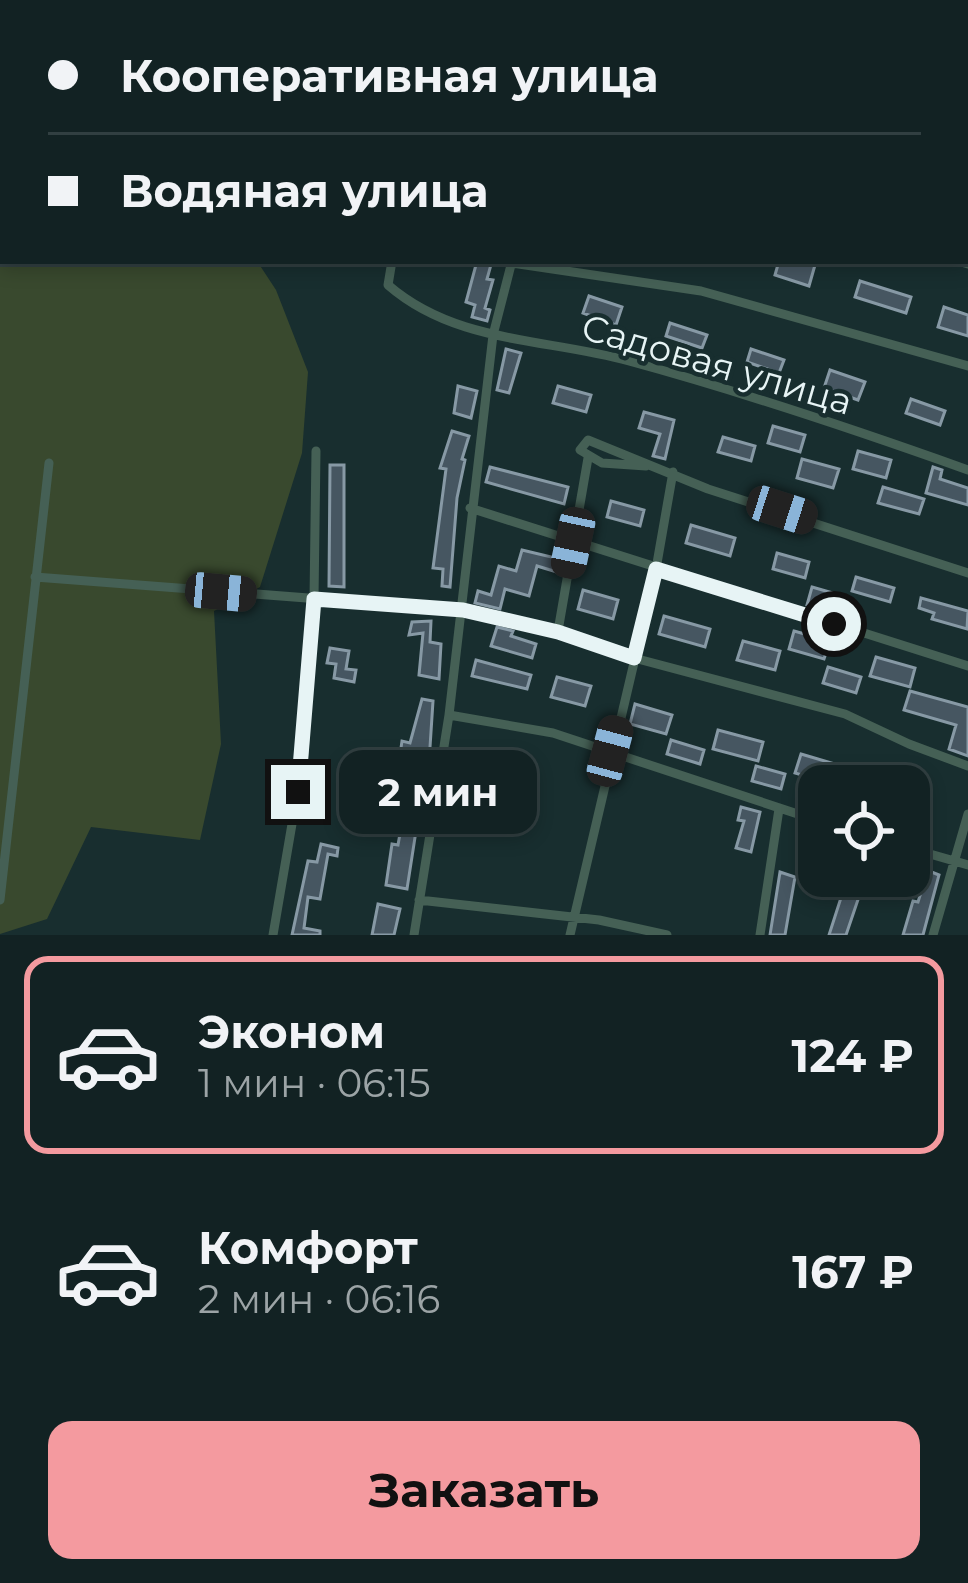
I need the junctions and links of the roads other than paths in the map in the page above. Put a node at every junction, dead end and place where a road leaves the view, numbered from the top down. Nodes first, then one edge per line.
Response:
1 (392, 264) edge
2 (511, 264) edge
3 (525, 264) edge
4 (493, 335) junction
5 (968, 366) edge
6 (316, 451) dead end
7 (588, 458) junction
8 (49, 463) dead end
9 (646, 466) junction
10 (968, 470) edge
11 (673, 472) junction
12 (470, 508) junction
13 (573, 543) junction
14 (656, 569) junction
15 (968, 573) edge
16 (35, 577) junction
17 (314, 599) junction
18 (463, 610) junction
19 (558, 632) junction
20 (634, 658) junction
21 (968, 665) edge
22 (449, 715) junction
23 (610, 751) junction
24 (968, 766) edge
25 (779, 809) junction
26 (968, 814) edge
27 (798, 815) edge
28 (930, 854) edge
29 (955, 861) junction
30 (968, 866) edge
31 (0, 900) edge
32 (419, 900) junction
33 (574, 919) junction
34 (273, 935) edge
35 (414, 935) edge
36 (570, 935) edge
37 (667, 935) edge
38 (760, 935) edge
39 (933, 935) edge

1 - 4 street, Садовая улица
2 - 4 street
3 - 5 street
4 - 10 street, Садовая улица
4 - 12 street
6 - 17 street
7 - 9 street
7 - 9 street
7 - 13 street
8 - 16 street
9 - 11 street
11 - 14 street
11 - 15 street
12 - 13 street
12 - 18 street
13 - 14 street
13 - 19 street
14 - 20 street
14 - 21 street
16 - 17 street
16 - 31 street
17 - 18 street
17 - 34 street
18 - 19 street
18 - 22 street
19 - 20 street
20 - 23 street
20 - 24 street
22 - 23 street
22 - 32 street
23 - 25 street
23 - 33 street
25 - 27 street
25 - 38 street
26 - 29 street
28 - 29 street
29 - 30 street
29 - 39 street
32 - 33 street
32 - 35 street
33 - 36 street
33 - 37 street

